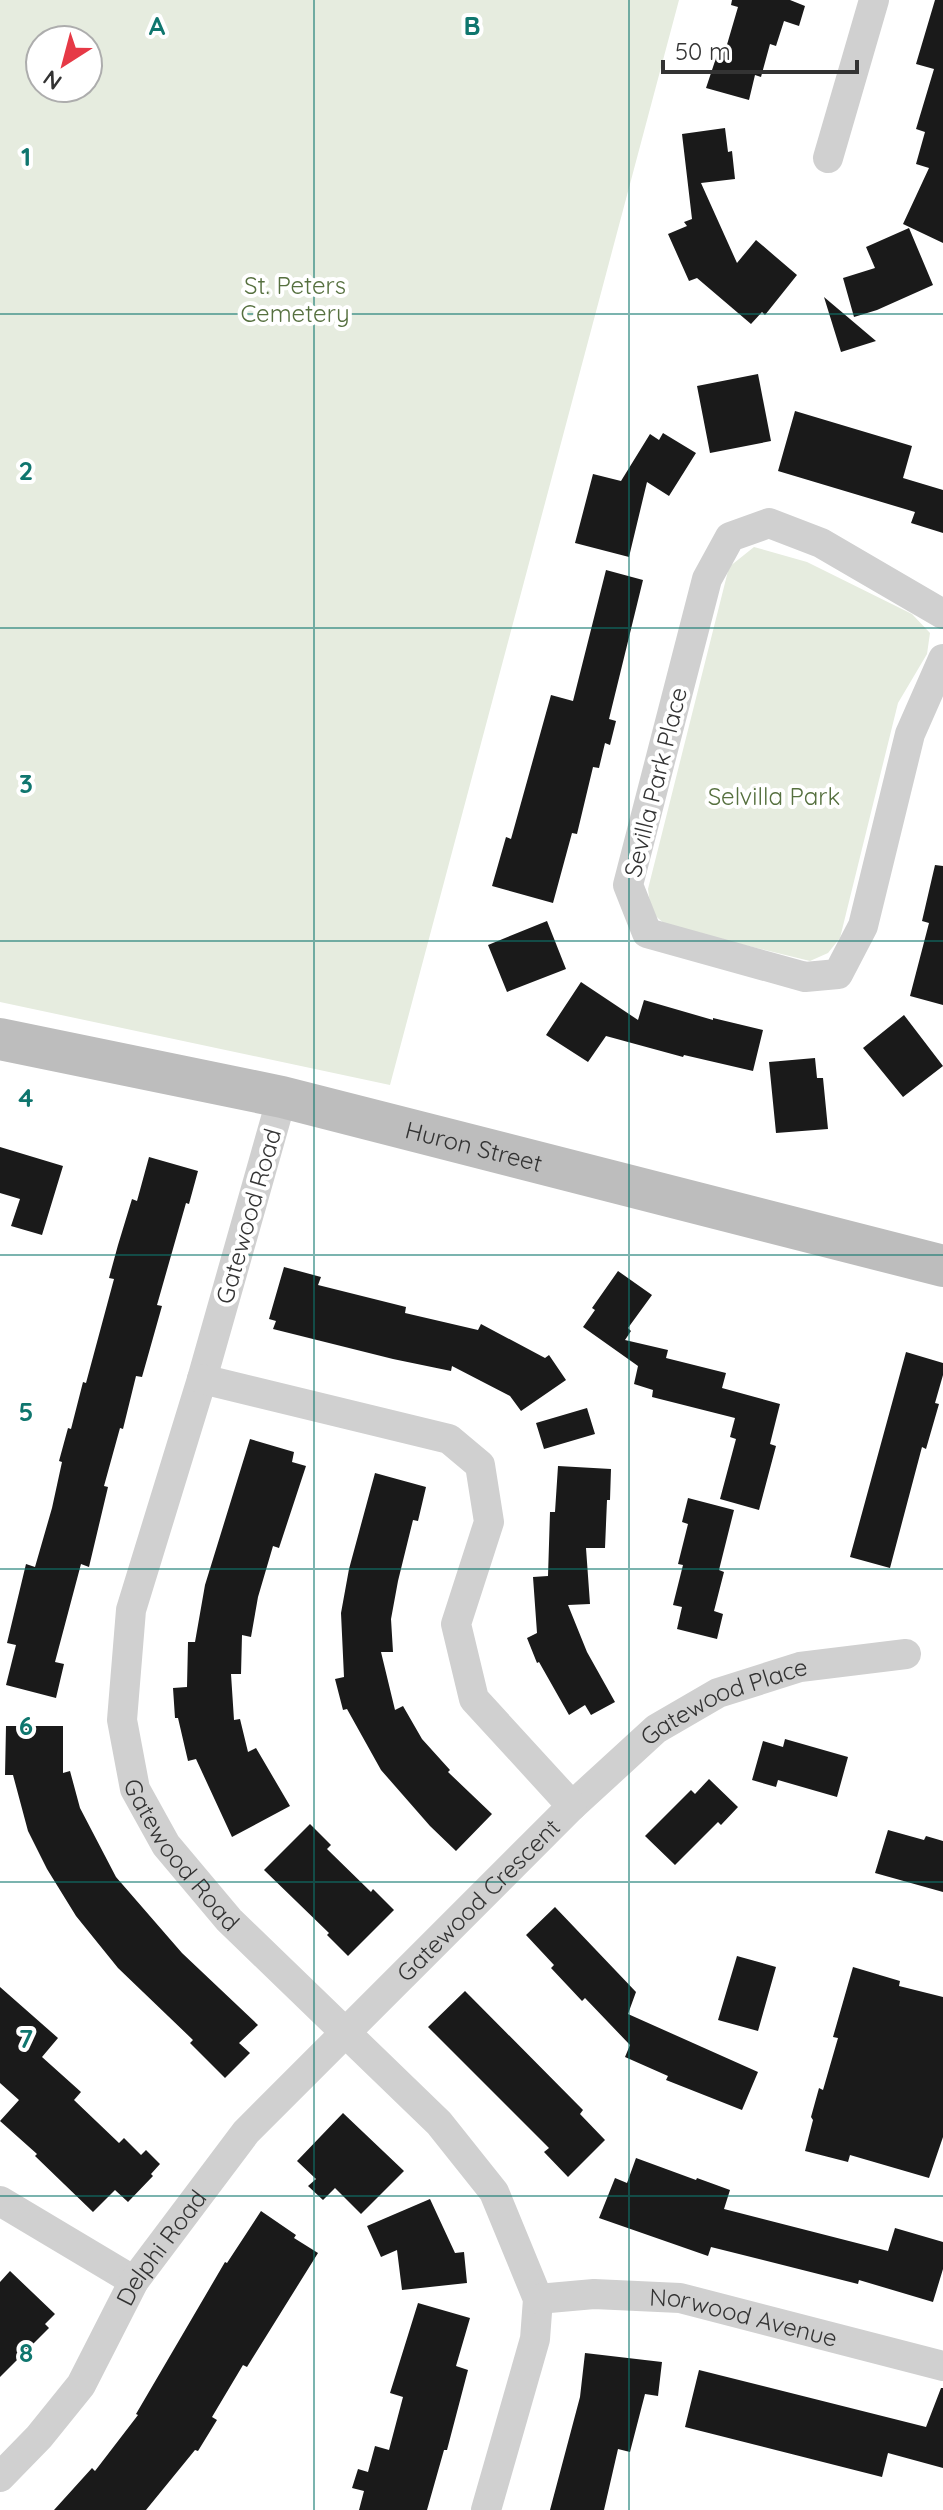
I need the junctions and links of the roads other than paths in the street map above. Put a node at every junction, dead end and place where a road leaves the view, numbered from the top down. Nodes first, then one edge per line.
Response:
1 (874, 0) edge
2 (828, 158) dead end
3 (943, 614) edge
4 (943, 659) edge
5 (0, 1039) edge
6 (282, 1097) junction
7 (943, 1266) edge
8 (202, 1379) junction
9 (906, 1654) dead end
10 (572, 1806) junction
11 (345, 2032) junction
12 (0, 2201) edge
13 (134, 2281) junction
14 (538, 2299) junction
15 (943, 2366) edge
16 (0, 2477) edge
17 (486, 2510) edge

1 - 2 street
3 - 4 street, Sevilla Park Place
5 - 6 main road, Huron Street
6 - 7 main road, Huron Street
6 - 8 street, Gatewood Road
8 - 10 street, Gatewood Crescent
8 - 11 street, Gatewood Road
9 - 10 street, Gatewood Place
10 - 11 street, Gatewood Crescent
11 - 13 street, Delphi Road
11 - 14 street, Gatewood Road
12 - 13 street
13 - 16 street, Delphi Road
14 - 15 street, Norwood Avenue
14 - 17 street, Gatewood Road

